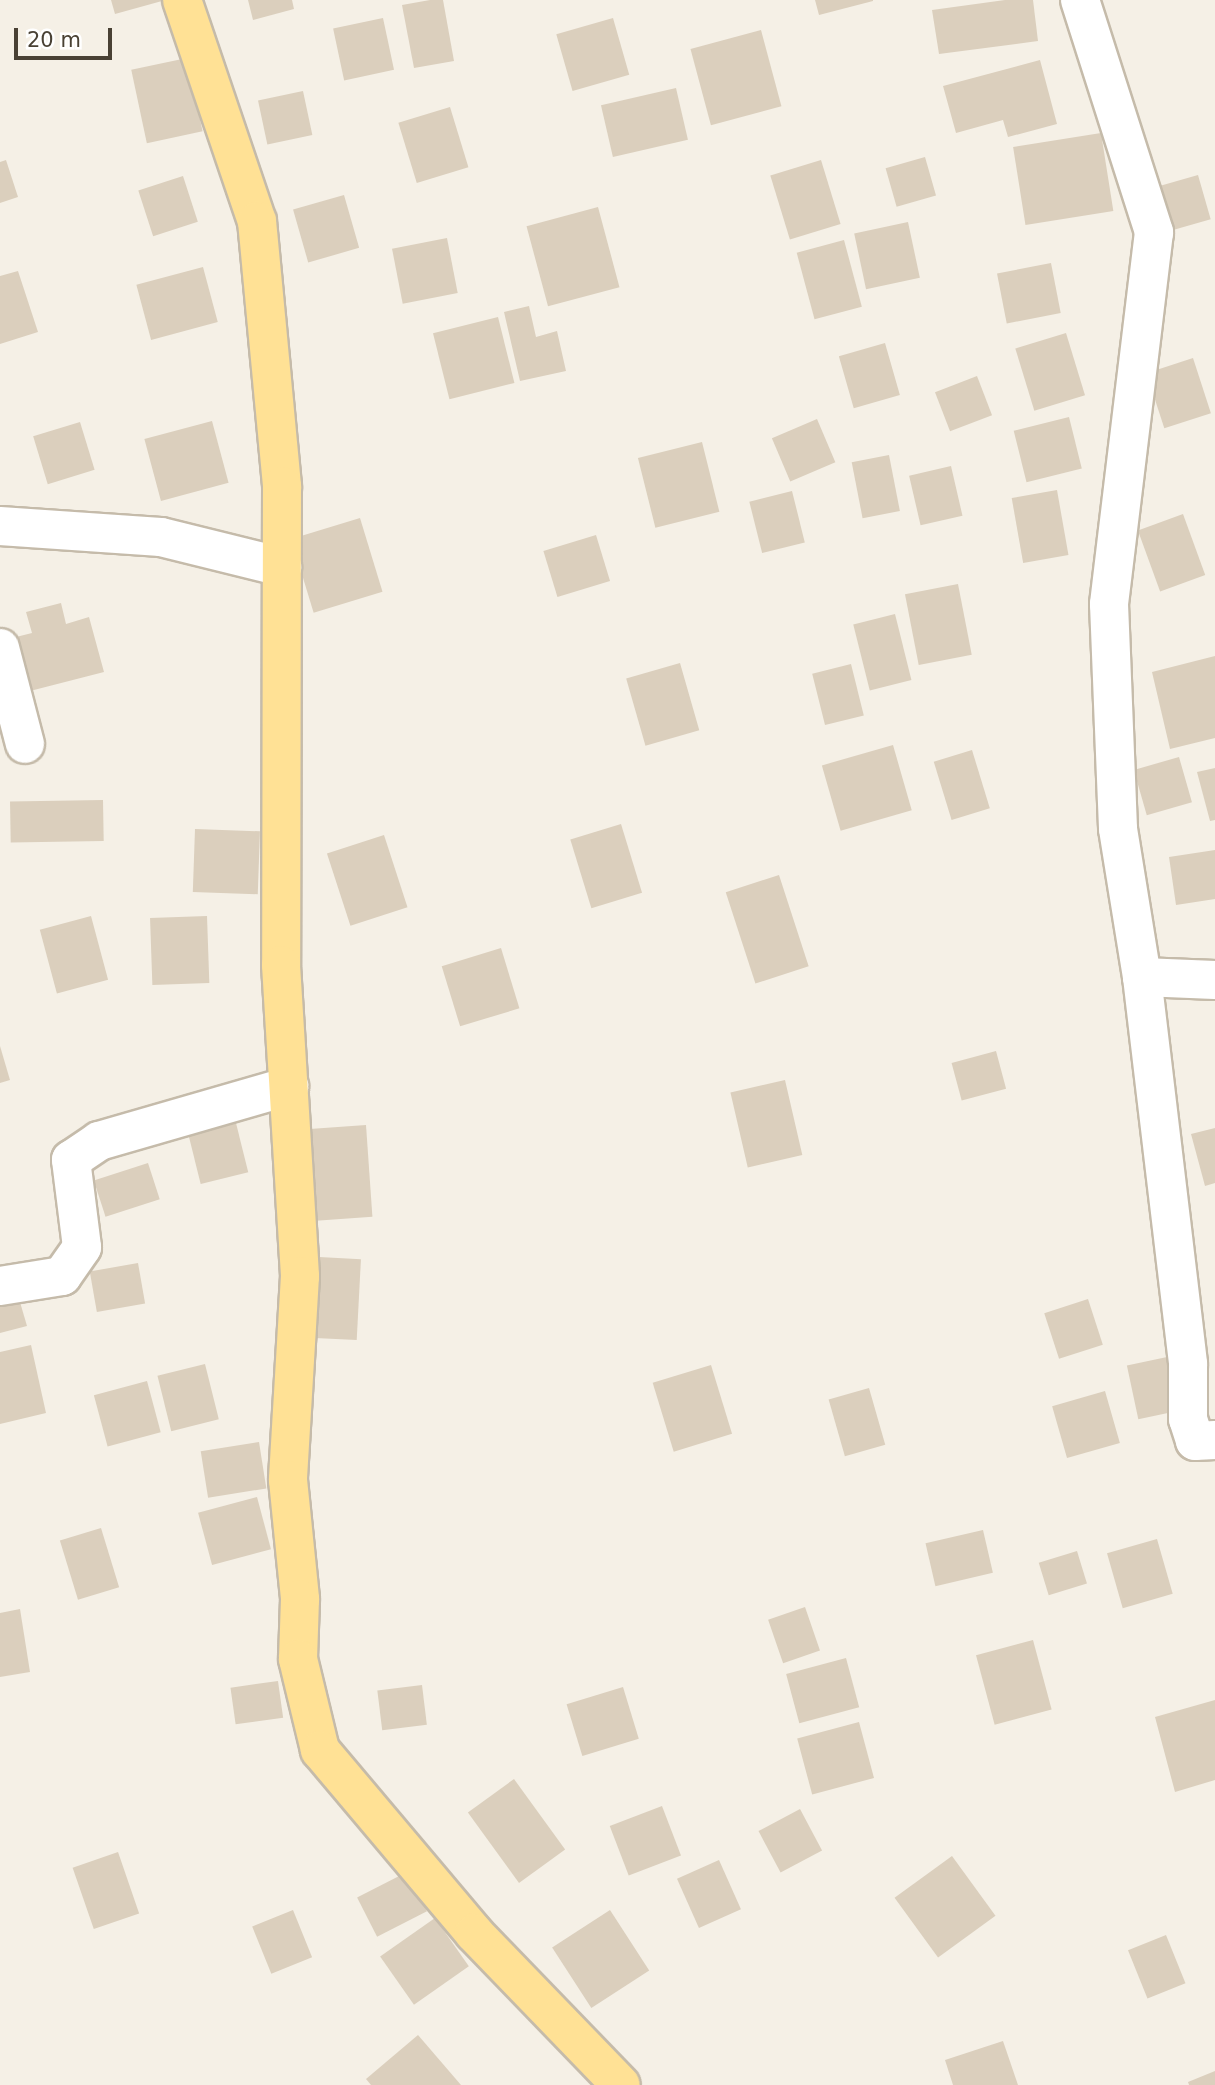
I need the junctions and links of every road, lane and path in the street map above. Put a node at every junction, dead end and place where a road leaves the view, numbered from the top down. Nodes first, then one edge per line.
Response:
1 (182, 0) edge
2 (1080, 0) edge
3 (0, 526) edge
4 (282, 567) junction
5 (0, 648) edge
6 (24, 744) dead end
7 (1142, 977) junction
8 (1215, 980) edge
9 (289, 1086) junction
10 (0, 1286) edge
11 (1215, 1440) edge
12 (621, 2085) edge

1 - 4 main road
2 - 7 street
3 - 4 street
4 - 9 main road
5 - 6 street
7 - 8 street
7 - 11 street
9 - 10 street
9 - 12 main road

